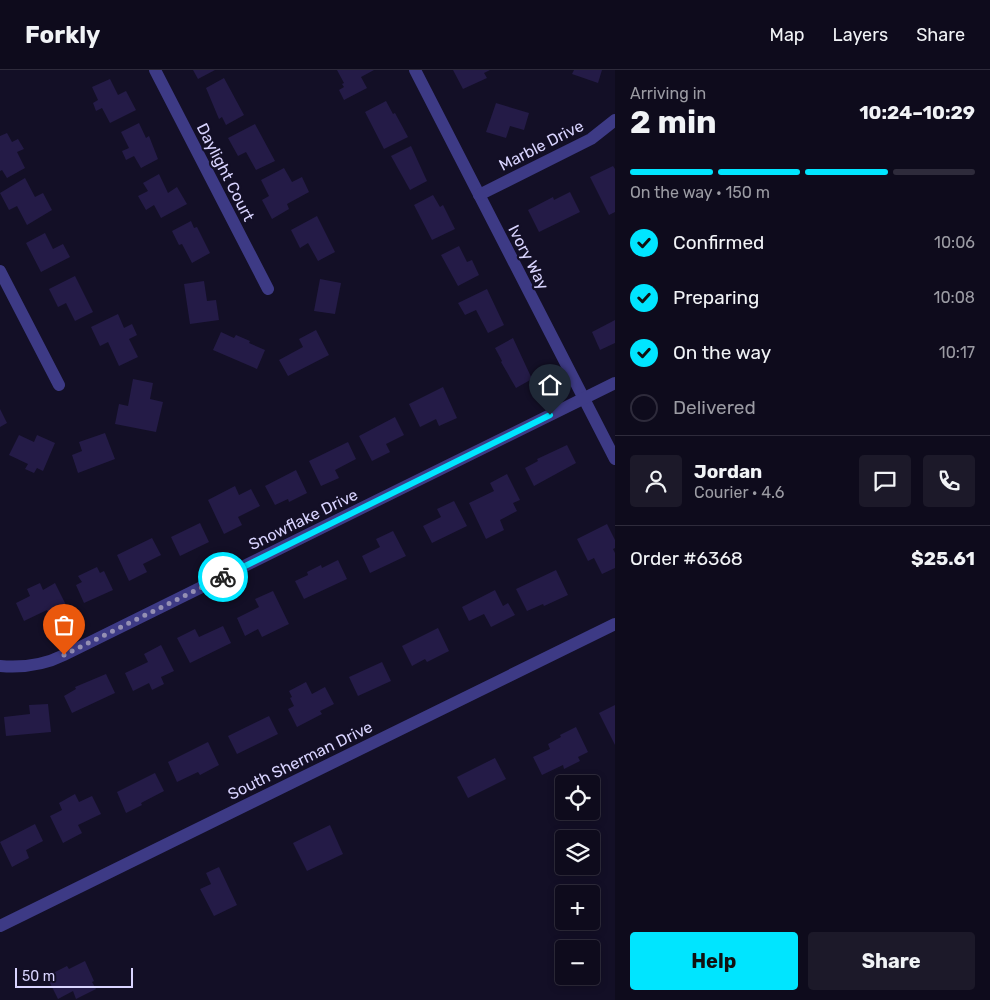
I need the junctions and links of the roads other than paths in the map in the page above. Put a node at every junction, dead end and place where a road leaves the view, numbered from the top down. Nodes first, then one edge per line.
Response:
1 (155, 70) edge
2 (415, 70) edge
3 (615, 120) edge
4 (479, 195) junction
5 (0, 271) edge
6 (268, 289) dead end
7 (615, 383) edge
8 (59, 386) dead end
9 (584, 398) junction
10 (615, 459) edge
11 (615, 624) edge
12 (0, 666) edge
13 (0, 926) edge

1 - 6 street, Daylight Court
2 - 4 street, Ivory Way
3 - 4 street, Marble Drive
4 - 9 street, Ivory Way
5 - 8 street
7 - 9 street, Snowflake Drive
9 - 10 street, Ivory Way
9 - 12 street, Snowflake Drive
11 - 13 street, South Sherman Drive

